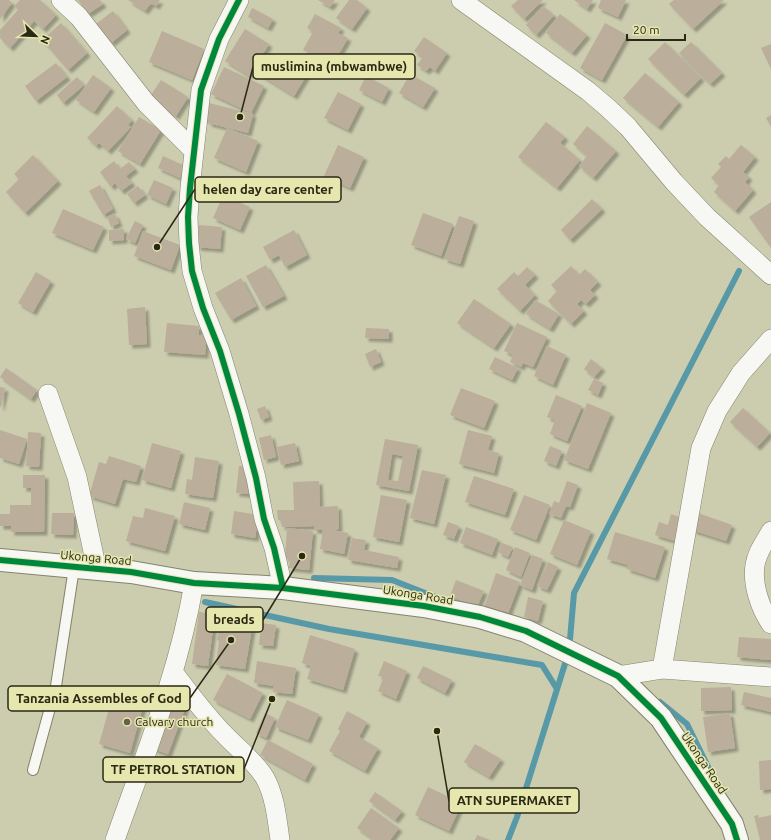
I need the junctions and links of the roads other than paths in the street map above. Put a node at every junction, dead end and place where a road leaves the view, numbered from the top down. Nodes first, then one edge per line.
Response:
1 (60, 0) edge
2 (239, 0) edge
3 (461, 0) edge
4 (194, 151) junction
5 (771, 275) edge
6 (771, 339) edge
7 (48, 394) dead end
8 (771, 531) edge
9 (0, 560) edge
10 (74, 568) junction
11 (97, 570) junction
12 (194, 582) junction
13 (283, 588) junction
14 (771, 624) edge
15 (662, 669) junction
16 (174, 674) junction
17 (618, 676) junction
18 (771, 677) edge
19 (33, 770) dead end
20 (116, 840) edge
21 (280, 840) edge
22 (737, 840) edge

1 - 4 street
2 - 4 street
3 - 5 street
4 - 13 street
6 - 15 street
7 - 11 street
8 - 14 street
9 - 10 street, Ukonga Road
10 - 11 street, Ukonga Road
10 - 19 lane
11 - 12 street, Ukonga Road
12 - 13 street, Ukonga Road
12 - 16 street
13 - 17 street, Ukonga Road
15 - 17 street
15 - 18 street
16 - 20 street
16 - 21 street
17 - 22 street, Ukonga Road

